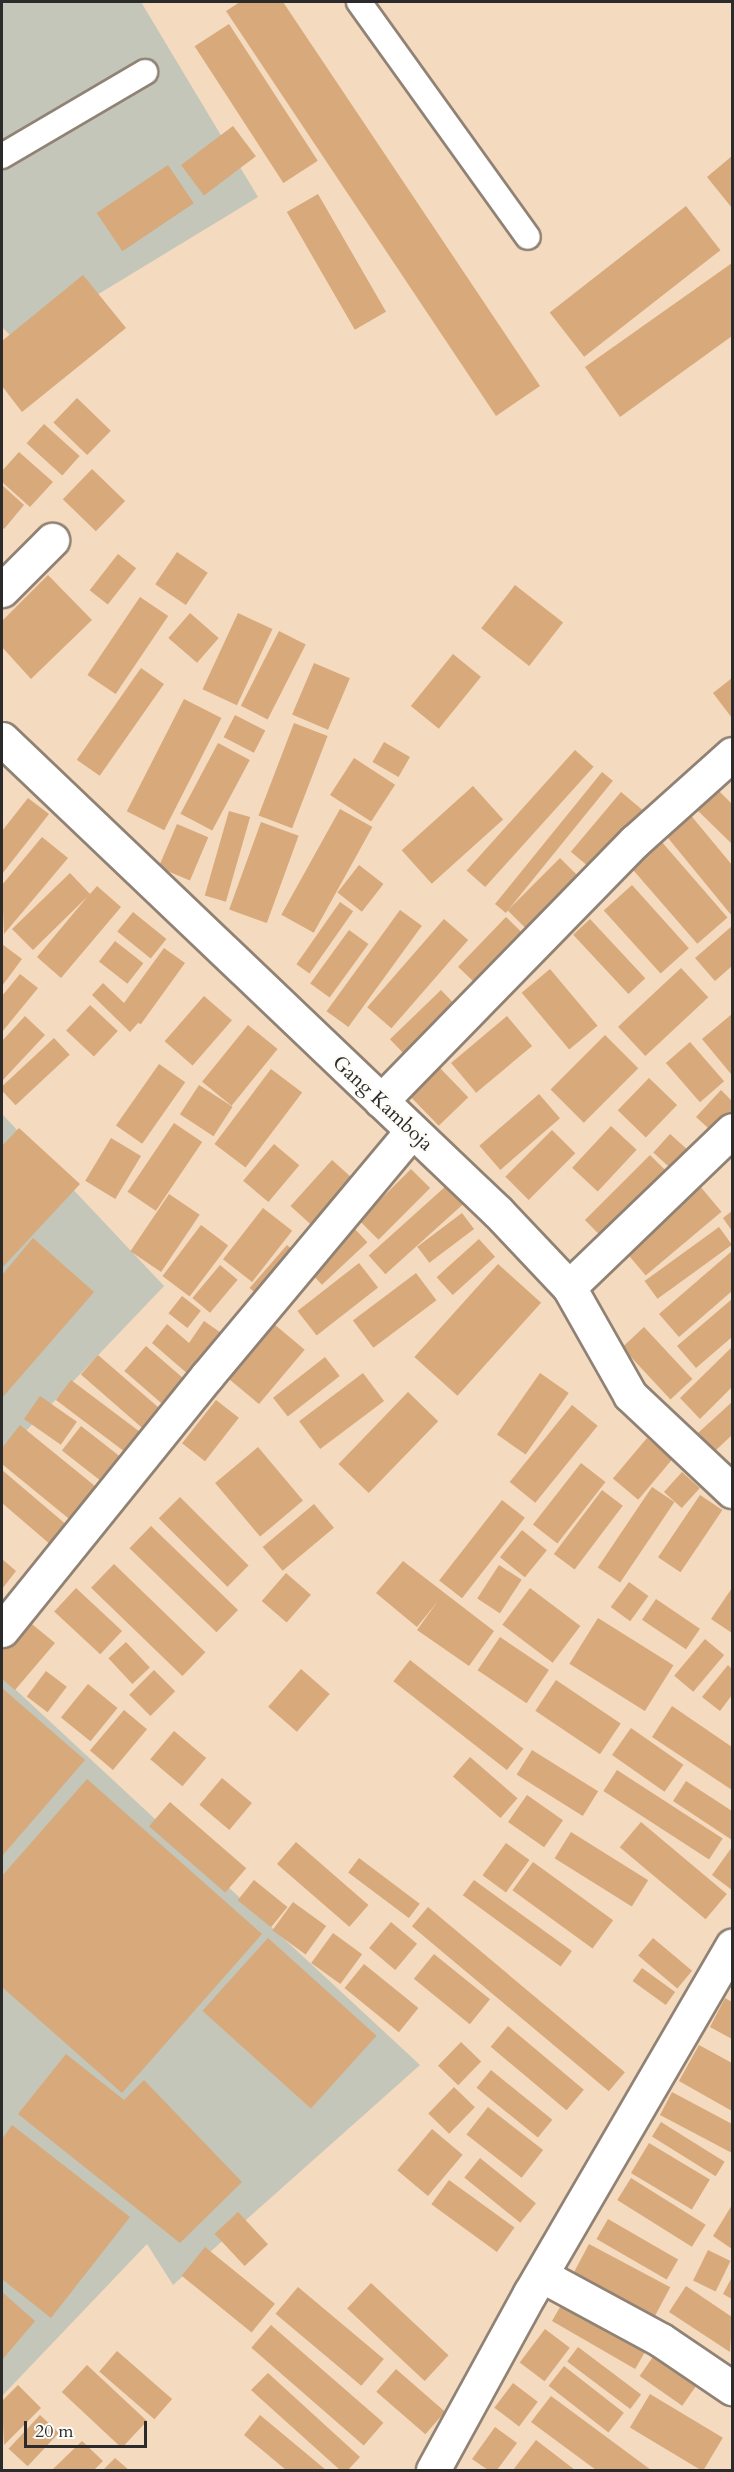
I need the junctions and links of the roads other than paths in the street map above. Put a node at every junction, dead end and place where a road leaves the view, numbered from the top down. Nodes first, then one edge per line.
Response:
1 (359, 2) edge
2 (145, 72) dead end
3 (2, 156) edge
4 (528, 237) dead end
5 (52, 540) dead end
6 (2, 590) edge
7 (2, 739) edge
8 (732, 754) edge
9 (381, 1101) junction
10 (732, 1130) edge
11 (412, 1131) junction
12 (569, 1287) junction
13 (732, 1491) edge
14 (2, 1630) edge
15 (732, 1946) edge
16 (541, 2275) junction
17 (732, 2388) edge
18 (433, 2470) edge

1 - 4 lane
2 - 3 lane
5 - 6 street
7 - 9 street, Gang Kamboja
8 - 9 street
9 - 11 street, Gang Kamboja
10 - 12 street
11 - 12 street, Gang Kamboja
11 - 14 street
12 - 13 street, Gang Kamboja
15 - 16 street
16 - 17 street
16 - 18 street

